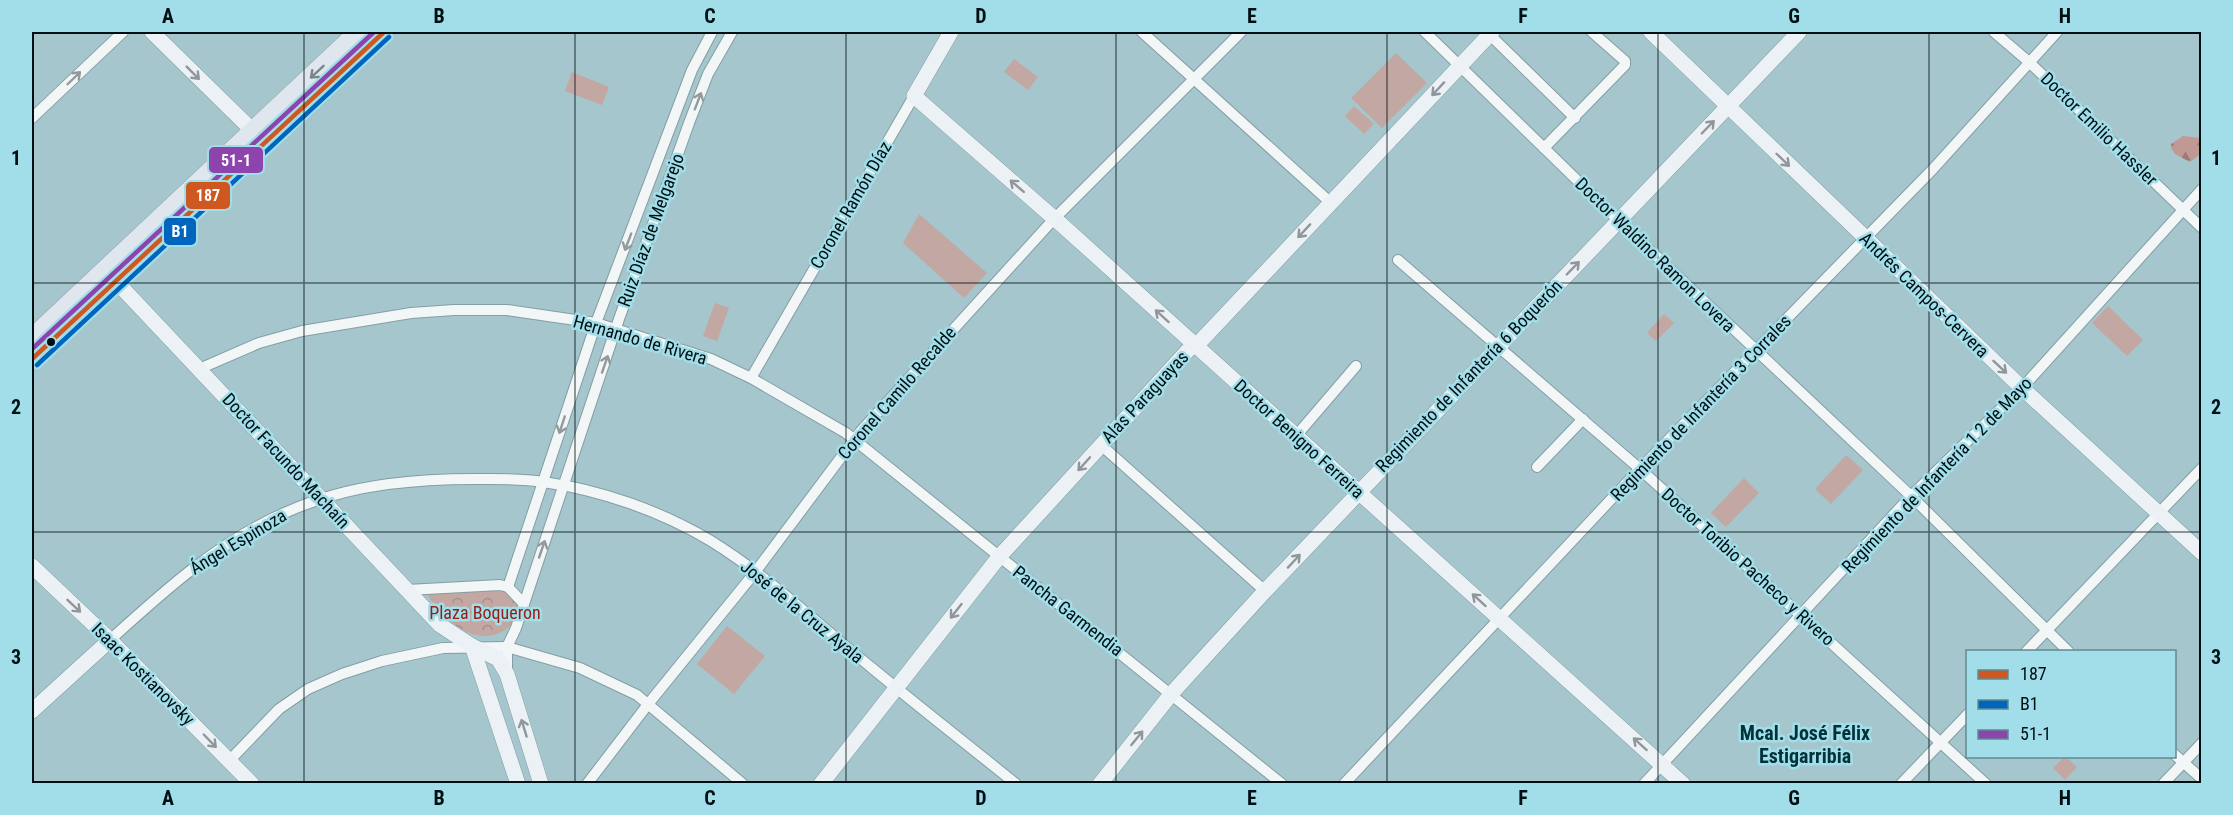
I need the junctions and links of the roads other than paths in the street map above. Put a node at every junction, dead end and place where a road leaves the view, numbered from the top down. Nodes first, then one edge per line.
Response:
1 (123, 32) edge
2 (152, 32) edge
3 (712, 32) edge
4 (732, 32) edge
5 (951, 32) edge
6 (1142, 32) edge
7 (1241, 32) edge
8 (1425, 32) edge
9 (1592, 32) edge
10 (1651, 32) edge
11 (1799, 32) edge
12 (1994, 32) edge
13 (2057, 32) edge
14 (372, 33) edge
15 (1491, 33) edge
16 (2029, 62) junction
17 (1460, 66) junction
18 (1194, 77) junction
19 (914, 96) junction
20 (1728, 107) junction
21 (32, 116) edge
22 (674, 118) junction
23 (1575, 118) junction
24 (689, 123) junction
25 (259, 137) junction
26 (1544, 148) junction
27 (2202, 189) edge
28 (1331, 203) junction
29 (2183, 209) junction
30 (1054, 219) junction
31 (1619, 221) junction
32 (2202, 228) edge
33 (1865, 238) junction
34 (1398, 260) dead end
35 (111, 276) junction
36 (596, 323) junction
37 (616, 329) junction
38 (32, 339) edge
39 (1498, 345) junction
40 (1196, 346) junction
41 (1756, 352) junction
42 (32, 359) edge
43 (1356, 366) dead end
44 (199, 369) junction
45 (751, 378) junction
46 (2022, 388) junction
47 (1583, 419) junction
48 (1296, 436) junction
49 (854, 438) junction
50 (1101, 445) junction
51 (1537, 467) dead end
52 (2202, 468) edge
53 (1640, 469) junction
54 (544, 482) junction
55 (564, 485) junction
56 (1358, 492) junction
57 (1911, 496) junction
58 (322, 498) junction
59 (2158, 513) junction
60 (2202, 553) edge
61 (999, 557) junction
62 (32, 566) edge
63 (756, 570) junction
64 (508, 586) junction
65 (407, 590) junction
66 (1265, 591) junction
67 (524, 604) junction
68 (1802, 616) junction
69 (1499, 618) junction
70 (2046, 630) junction
71 (110, 640) junction
72 (472, 646) junction
73 (507, 646) junction
74 (2027, 650) edge
75 (2068, 650) edge
76 (507, 674) junction
77 (897, 688) junction
78 (1172, 693) junction
79 (649, 703) junction
80 (32, 711) edge
81 (1966, 716) edge
82 (1941, 742) junction
83 (2202, 743) edge
84 (2176, 755) edge
85 (229, 761) junction
86 (2183, 762) junction
87 (1662, 764) junction
88 (2202, 779) edge
89 (252, 783) edge
90 (518, 783) edge
91 (541, 783) edge
92 (587, 783) edge
93 (743, 783) edge
94 (821, 783) edge
95 (1016, 783) edge
96 (1100, 783) edge
97 (1282, 783) edge
98 (1344, 783) edge
99 (1644, 783) edge
100 (1683, 783) edge
101 (1901, 783) edge
102 (1986, 783) edge
103 (2163, 783) edge

21 -> 1 street
2 -> 25 street
3 - 22 street, Ruiz Díaz de Melgarejo
24 -> 4 street, Ruiz Díaz de Melgarejo
5 - 19 street, Coronel Ramón Díaz
6 - 18 street
7 - 18 street, Coronel Camilo Recalde
8 - 17 street, Doctor Waldino Ramon Lovera
9 - 23 street
10 - 20 street, Andrés Campos-Cervera
11 - 20 street, Regimiento de Infantería 6 Boquerón
12 - 16 street, Doctor Emilio Hassler
13 - 16 street, Regimiento de Infantería 3 Corrales
14 - 25 highway
15 - 17 street, Alas Paraguayas
15 - 23 street
16 - 29 street, Doctor Emilio Hassler
16 - 33 street, Regimiento de Infantería 3 Corrales
17 - 26 street, Doctor Waldino Ramon Lovera
17 -> 28 street, Alas Paraguayas
18 - 28 street
18 - 30 street, Coronel Camilo Recalde
30 -> 19 street, Doctor Benigno Ferreira
19 - 45 street, Coronel Ramón Díaz
31 -> 20 street, Regimiento de Infantería 6 Boquerón
20 -> 33 street, Andrés Campos-Cervera
22 - 24 street
22 -> 36 street, Ruiz Díaz de Melgarejo
23 - 26 street
24 - 37 street, Ruiz Díaz de Melgarejo
25 - 35 highway
25 - 35 highway
26 - 31 street, Doctor Waldino Ramon Lovera
27 - 29 street, Regimiento de Infantería 1 2 de Mayo
28 -> 40 street, Alas Paraguayas
29 - 32 street, Doctor Emilio Hassler
29 - 46 street, Regimiento de Infantería 1 2 de Mayo
40 -> 30 street, Doctor Benigno Ferreira
30 - 49 street, Coronel Camilo Recalde
39 -> 31 street, Regimiento de Infantería 6 Boquerón
31 - 41 street, Doctor Waldino Ramon Lovera
33 - 41 street, Regimiento de Infantería 3 Corrales
33 -> 46 street, Andrés Campos-Cervera
34 - 39 street, Doctor Toribio Pacheco y Rivero
35 - 38 highway
35 - 42 highway
35 - 44 street, Doctor Facundo Machaín
36 - 37 street, Hernando de Rivera
36 - 44 street, Hernando de Rivera
36 -> 54 street, Ruiz Díaz de Melgarejo
37 - 45 street, Hernando de Rivera
55 -> 37 street, Ruiz Díaz de Melgarejo
39 - 47 street, Doctor Toribio Pacheco y Rivero
39 - 56 street, Regimiento de Infantería 6 Boquerón
40 - 48 street, Doctor Benigno Ferreira
40 - 50 street, Alas Paraguayas
41 - 53 street, Regimiento de Infantería 3 Corrales
41 - 57 street, Doctor Waldino Ramon Lovera
43 - 48 street
44 - 58 street, Doctor Facundo Machaín
45 - 49 street, Hernando de Rivera
46 - 57 street, Regimiento de Infantería 1 2 de Mayo
46 - 59 street, Andrés Campos-Cervera
47 - 51 street
47 - 53 street, Doctor Toribio Pacheco y Rivero
48 - 56 street, Doctor Benigno Ferreira
49 - 61 street, Pancha Garmendia
49 - 63 street, Coronel Camilo Recalde
50 -> 61 street, Alas Paraguayas
50 - 66 street
52 - 59 street
53 - 68 street, Doctor Toribio Pacheco y Rivero
53 - 69 street, Regimiento de Infantería 3 Corrales
54 - 55 street, Ángel Espinoza
54 - 58 street, Ángel Espinoza
54 - 64 street, Ruiz Díaz de Melgarejo
55 - 63 street, José de la Cruz Ayala
67 -> 55 street, Ruiz Díaz de Melgarejo
66 -> 56 street, Regimiento de Infantería 6 Boquerón
69 -> 56 street, Doctor Benigno Ferreira
57 - 68 street, Regimiento de Infantería 1 2 de Mayo
57 - 70 street, Doctor Waldino Ramon Lovera
58 - 65 street, Doctor Facundo Machaín
58 - 71 street, Ángel Espinoza
59 - 60 street, Andrés Campos-Cervera
59 - 70 street
61 -> 77 street, Alas Paraguayas
61 - 78 street, Pancha Garmendia
62 -> 71 street, Isaac Kostianovsky
63 - 77 street, José de la Cruz Ayala
63 - 79 street, Coronel Camilo Recalde
64 - 65 street
64 - 67 street
65 - 72 street, Doctor Facundo Machaín
66 - 78 street, Regimiento de Infantería 6 Boquerón
67 - 73 street, Ruiz Díaz de Melgarejo
68 - 82 street, Doctor Toribio Pacheco y Rivero
68 - 87 street, Regimiento de Infantería 1 2 de Mayo
87 -> 69 street, Doctor Benigno Ferreira
69 - 98 street, Regimiento de Infantería 3 Corrales
70 - 74 street
70 - 75 street, Doctor Waldino Ramon Lovera
71 - 80 street, Ángel Espinoza
71 -> 85 street, Isaac Kostianovsky
72 - 73 street
72 - 76 street, Doctor Facundo Machaín
72 - 85 street
72 - 90 street
73 - 76 street, Ruiz Díaz de Melgarejo
73 - 79 street
91 -> 76 street, Doctor Facundo Machaín
77 - 94 street, Alas Paraguayas
77 - 95 street, José de la Cruz Ayala
96 -> 78 street, Regimiento de Infantería 6 Boquerón
78 - 97 street, Pancha Garmendia
79 - 92 street, Coronel Camilo Recalde
79 - 93 street
81 - 82 street
82 - 101 street
82 - 102 street, Doctor Toribio Pacheco y Rivero
83 - 86 street
84 - 86 street
85 - 89 street, Isaac Kostianovsky
86 - 88 street
86 - 103 street
87 - 99 street, Regimiento de Infantería 1 2 de Mayo
87 - 100 street, Doctor Benigno Ferreira

